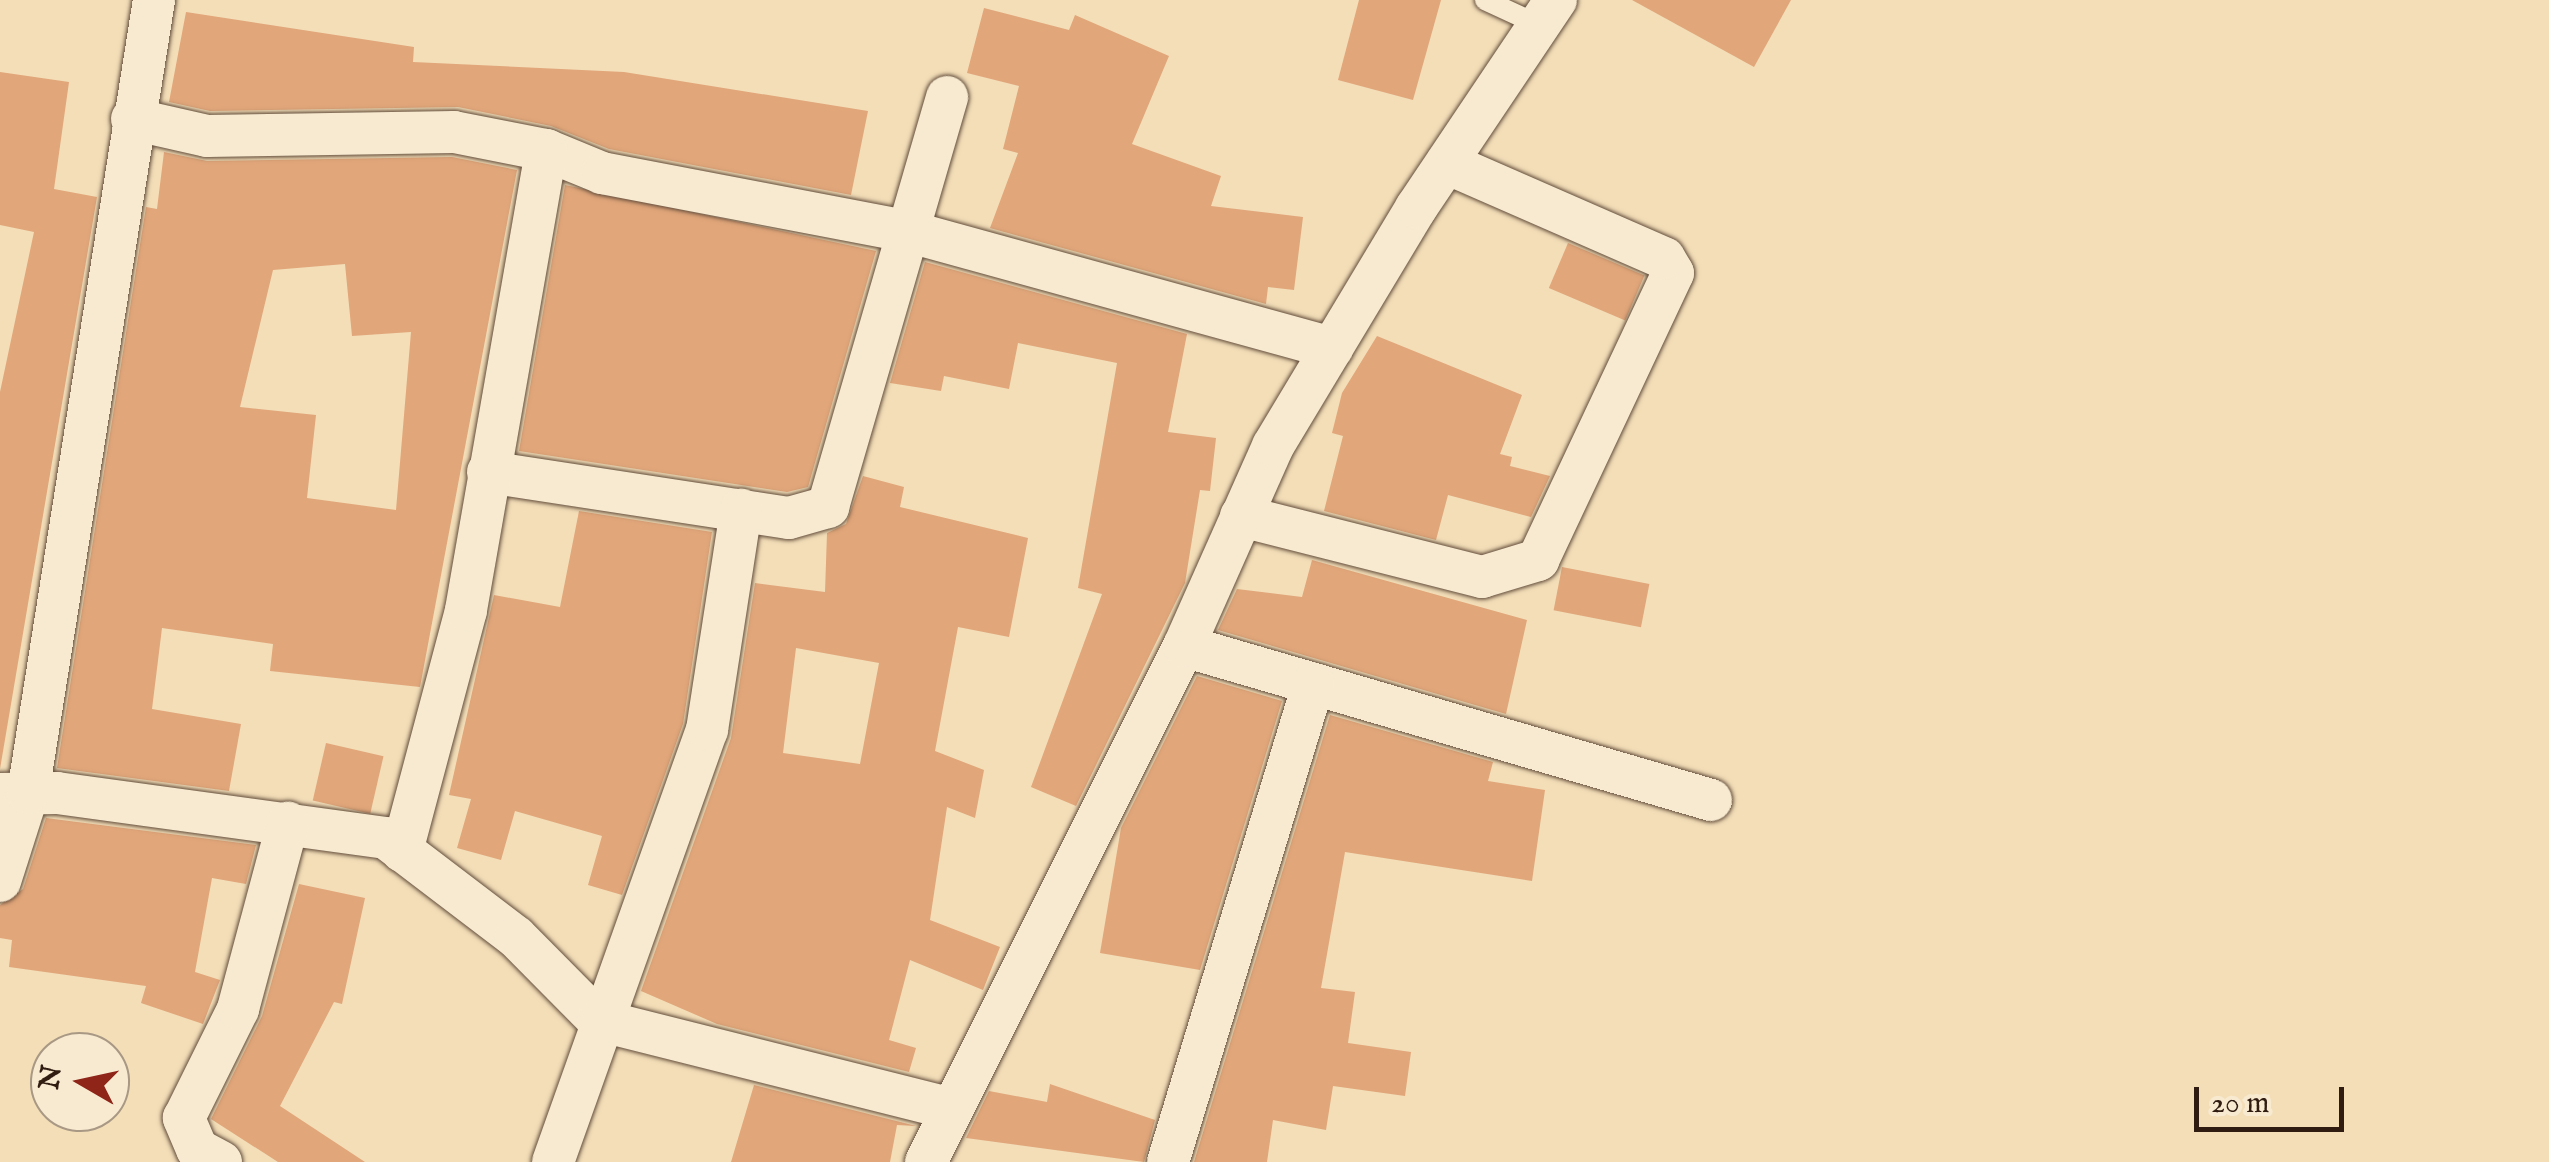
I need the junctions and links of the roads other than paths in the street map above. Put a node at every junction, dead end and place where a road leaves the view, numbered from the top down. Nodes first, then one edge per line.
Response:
1 (154, 0) edge
2 (1485, 0) edge
3 (1548, 12) edge
4 (948, 96) dead end
5 (132, 120) junction
6 (546, 150) junction
7 (1446, 163) junction
8 (907, 230) junction
9 (1332, 348) junction
10 (488, 472) junction
11 (741, 510) junction
12 (1241, 516) junction
13 (1184, 646) junction
14 (1313, 684) junction
15 (14, 794) edge
16 (1711, 800) dead end
17 (288, 823) junction
18 (402, 851) junction
19 (0, 881) edge
20 (598, 1020) junction
21 (948, 1108) junction
22 (222, 1162) edge
23 (553, 1162) edge
24 (926, 1162) edge
25 (1168, 1162) edge

1 - 5 street
2 - 3 lane
3 - 7 street
4 - 8 street
5 - 6 street
5 - 15 street
6 - 8 street
6 - 10 street
7 - 9 street
7 - 12 street
8 - 9 street
8 - 11 street
9 - 12 street
10 - 11 street
10 - 18 street
11 - 20 street
12 - 13 street
13 - 14 street
13 - 21 street
14 - 16 street
14 - 25 street
15 - 17 street
15 - 19 street
17 - 18 street
17 - 22 street
18 - 20 street
20 - 21 street
20 - 23 street
21 - 24 street

